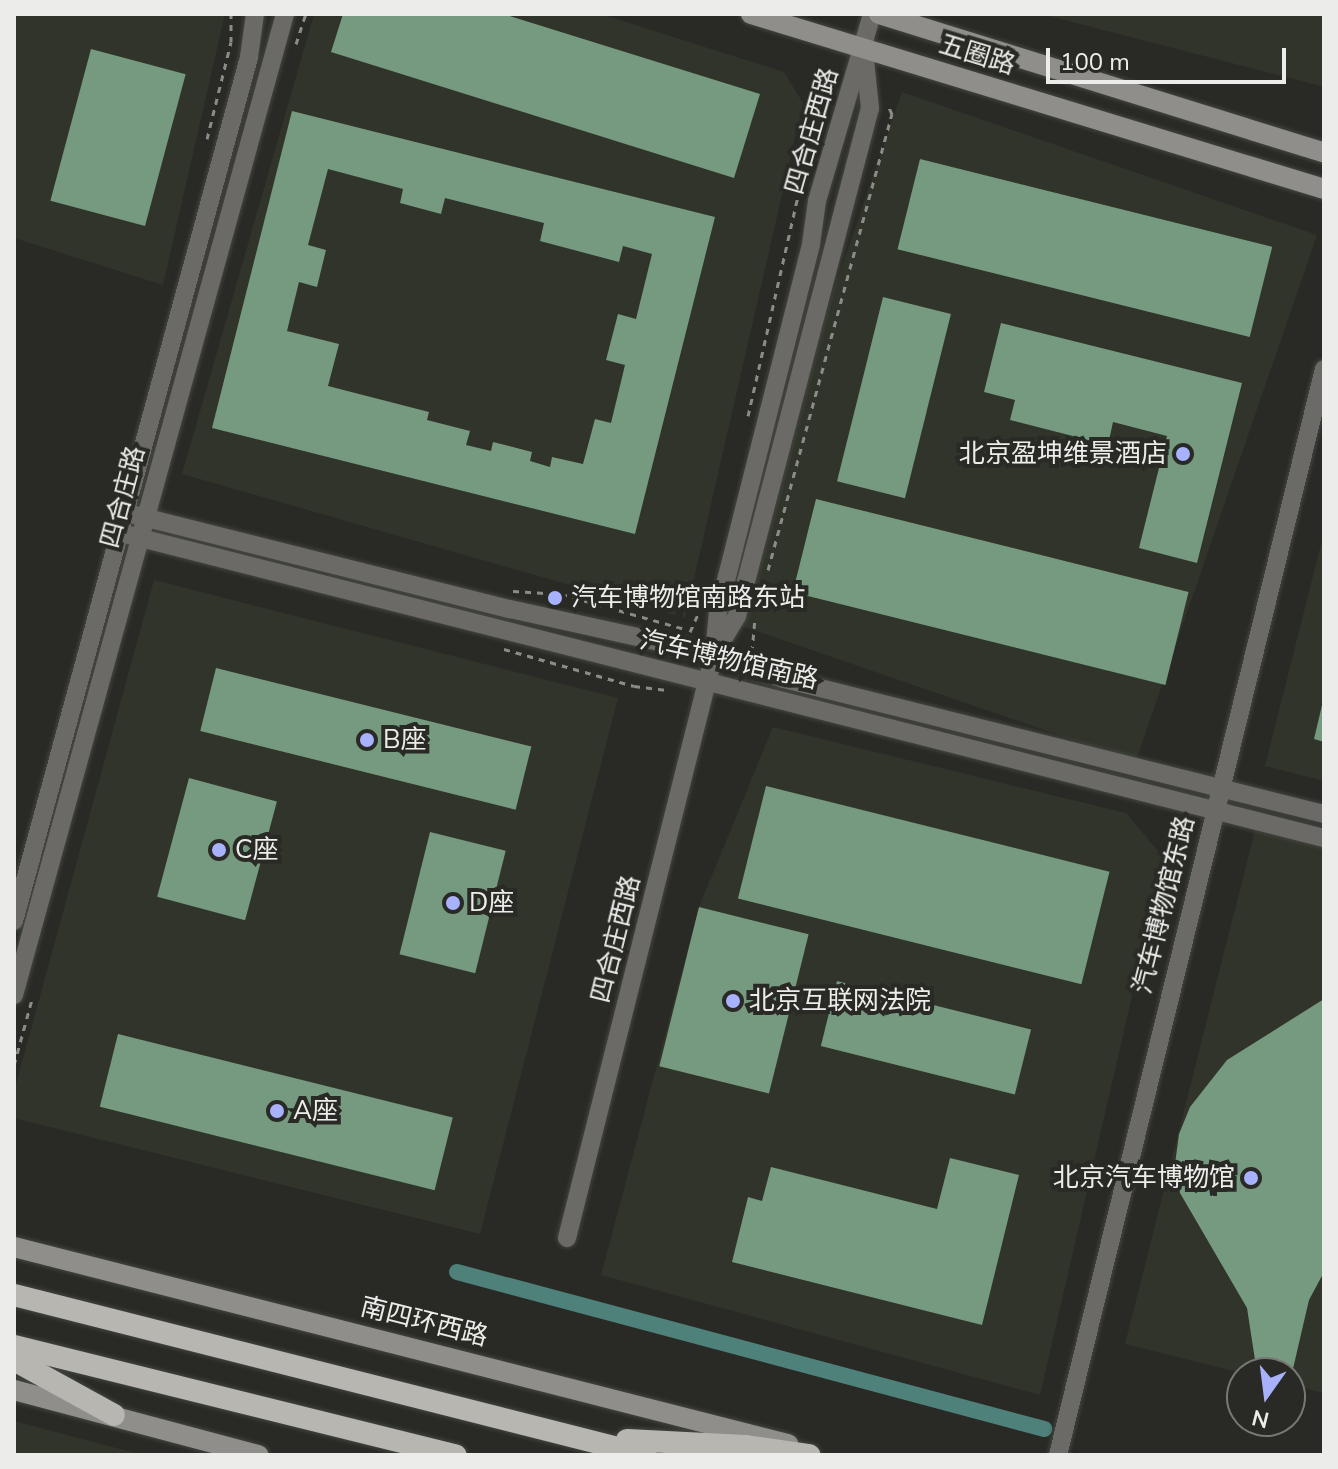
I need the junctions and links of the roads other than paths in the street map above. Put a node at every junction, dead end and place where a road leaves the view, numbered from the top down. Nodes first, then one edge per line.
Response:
1 (255, 14) edge
2 (285, 14) edge
3 (751, 14) edge
4 (872, 14) edge
5 (879, 14) edge
6 (864, 49) junction
7 (1324, 153) edge
8 (1324, 189) edge
9 (1324, 369) edge
10 (136, 515) junction
11 (131, 535) junction
12 (714, 654) junction
13 (707, 681) junction
14 (1220, 787) junction
15 (1214, 809) junction
16 (1324, 814) edge
17 (1324, 838) edge
18 (19, 883) edge
19 (43, 888) junction
20 (14, 921) edge
21 (14, 995) edge
22 (567, 1238) dead end
23 (14, 1247) edge
24 (14, 1286) edge
25 (14, 1295) edge
26 (63, 1307) junction
27 (14, 1346) edge
28 (14, 1360) edge
29 (14, 1390) edge
30 (114, 1415) junction
31 (581, 1438) junction
32 (258, 1455) edge
33 (456, 1455) edge
34 (646, 1455) edge
35 (809, 1455) edge
36 (818, 1455) edge
37 (1058, 1455) edge

1 - 10 street, 四合庄路
2 - 10 street, 四合庄路
3 - 6 main road, 五圈路
4 - 6 street
5 - 7 main road, 五圈路
6 - 8 main road, 五圈路
6 - 12 street, 四合庄西路
6 - 12 street, 四合庄西路
9 - 14 street, 汽车博物馆东路
10 - 11 street, 四合庄路
10 - 12 street, 汽车博物馆南路
11 - 13 street, 汽车博物馆南路
11 - 18 street, 四合庄路
11 - 19 street, 四合庄路
12 - 13 street, 四合庄西路
12 - 14 street, 汽车博物馆南路
13 - 15 street, 汽车博物馆南路
13 - 22 street, 四合庄西路
14 - 15 street, 汽车博物馆东路
14 - 16 street, 汽车博物馆南路
15 - 17 street, 汽车博物馆南路
15 - 37 street, 汽车博物馆东路
18 - 19 street
18 - 20 street, 四合庄路
19 - 21 street, 四合庄路
23 - 36 main road, 南四环西路
24 - 26 highway
25 - 26 highway
26 - 31 highway
27 - 33 highway
28 - 30 highway
29 - 30 main road
30 - 32 main road
31 - 34 highway
31 - 35 highway

